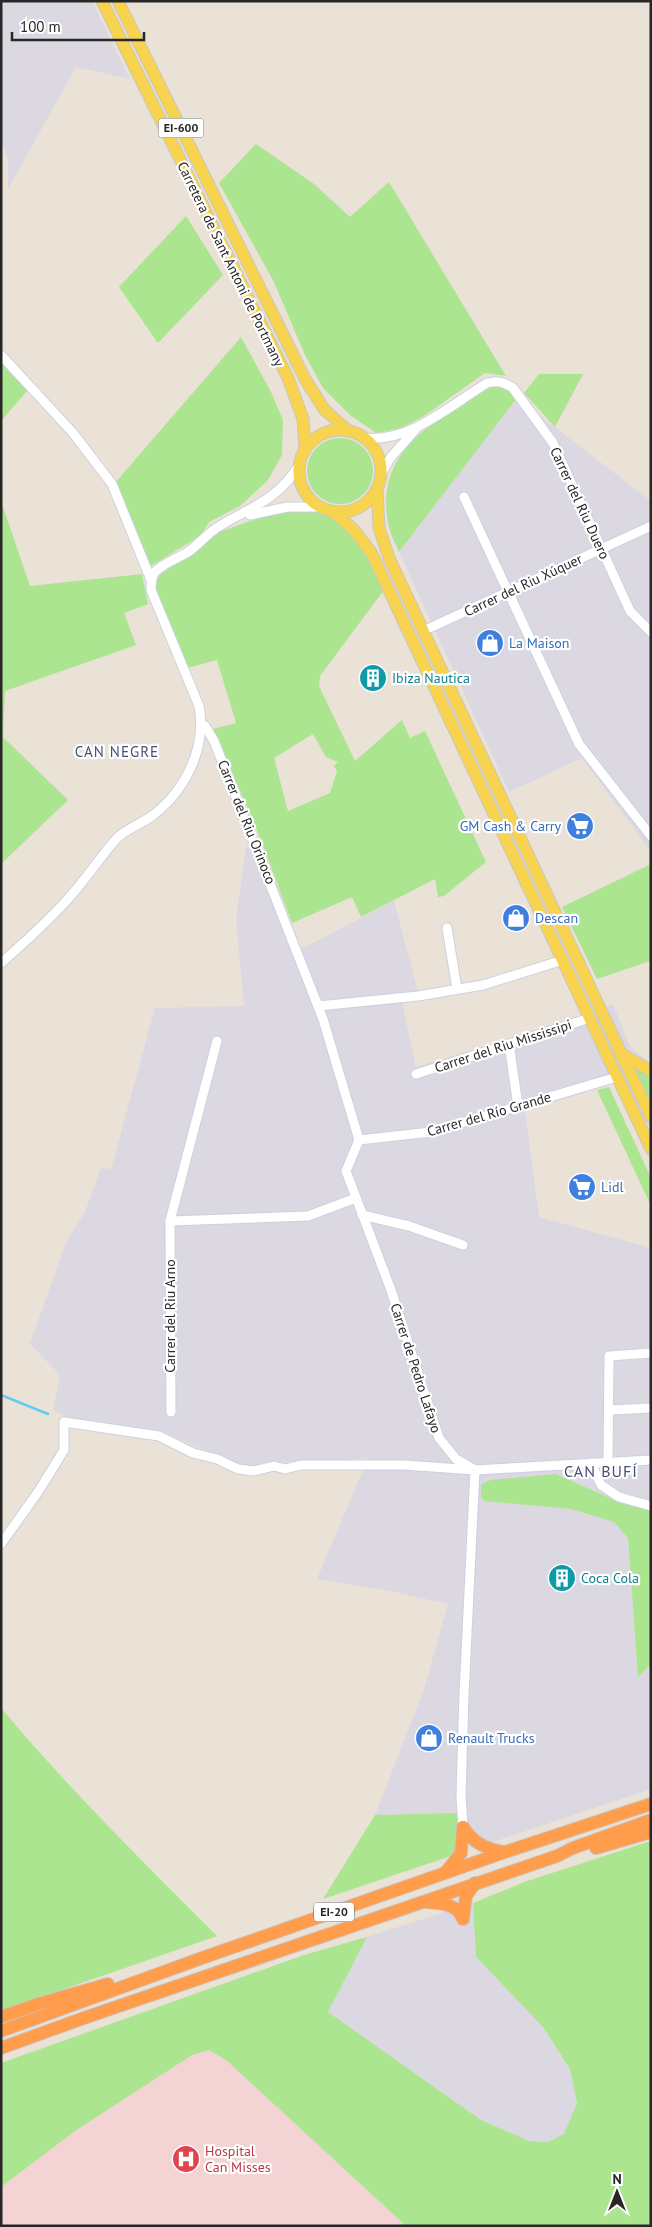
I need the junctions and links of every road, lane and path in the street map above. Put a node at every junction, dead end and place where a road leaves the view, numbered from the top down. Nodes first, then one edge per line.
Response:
1 (102, 1) edge
2 (118, 1) edge
3 (1, 355) edge
4 (422, 424) junction
5 (347, 430) junction
6 (365, 438) junction
7 (305, 450) junction
8 (300, 464) junction
9 (381, 474) junction
10 (377, 489) junction
11 (464, 497) dead end
12 (326, 509) junction
13 (237, 518) junction
14 (651, 526) edge
15 (602, 549) junction
16 (151, 580) junction
17 (507, 592) junction
18 (423, 631) junction
19 (651, 632) edge
20 (201, 724) junction
21 (651, 836) edge
22 (447, 928) dead end
23 (563, 960) junction
24 (1, 963) edge
25 (457, 989) junction
26 (318, 1006) junction
27 (590, 1018) junction
28 (217, 1041) dead end
29 (509, 1044) junction
30 (620, 1052) junction
31 (651, 1071) edge
32 (416, 1074) dead end
33 (617, 1077) junction
34 (518, 1106) junction
35 (651, 1117) edge
36 (359, 1140) junction
37 (651, 1149) edge
38 (356, 1198) junction
39 (362, 1216) junction
40 (170, 1221) junction
41 (463, 1245) dead end
42 (651, 1353) edge
43 (651, 1408) edge
44 (610, 1410) junction
45 (171, 1412) dead end
46 (651, 1460) edge
47 (608, 1462) junction
48 (591, 1463) junction
49 (475, 1470) junction
50 (651, 1506) edge
51 (1, 1544) edge
52 (651, 1804) edge
53 (651, 1820) edge
54 (463, 1827) junction
55 (651, 1832) edge
56 (505, 1852) junction
57 (557, 1856) junction
58 (446, 1873) junction
59 (475, 1883) junction
60 (422, 1901) junction
61 (164, 1971) junction
62 (1, 2018) edge
63 (1, 2031) edge
64 (1, 2048) edge

1 - 7 main road, Carretera de Sant Antoni de Portmany / EI-600
2 - 5 main road, Carretera de Sant Antoni de Portmany / EI-600
3 - 16 street, Carrer del Riu Orinoco
4 - 6 street
4 - 9 street
4 - 15 street, Carrer del Riu Duero
5 - 6 main road, EI-600
5 - 7 main road, EI-600
6 - 9 main road
7 - 8 main road, EI-600
8 - 12 main road, EI-600
8 - 13 street
9 - 10 main road
10 - 12 main road
10 - 18 main road
11 - 17 street
12 - 13 street
12 - 23 main road, EI-600
13 - 16 street
14 - 15 street, Carrer del Riu Xúquer
15 - 17 street, Carrer del Riu Xúquer
15 - 19 street, Carrer del Riu Duero
16 - 20 street, Carrer del Riu Orinoco
17 - 18 street, Carrer del Riu Xúquer
17 - 21 street
18 - 30 main road
20 - 24 street
20 - 26 street, Carrer del Riu Orinoco
22 - 25 street
23 - 25 street
23 - 27 main road, EI-600
25 - 26 street
26 - 36 street, Carrer del Riu Orinoco
27 - 29 street, Carrer del Riu Mississipi
27 - 33 main road, EI-600
28 - 40 street, Carrer del Riu Arno
29 - 32 street, Carrer del Riu Mississipi
29 - 34 street
30 - 31 main road
30 - 35 main road
33 - 34 street, Carrer del Río Grande
33 - 37 main road, EI-600
34 - 36 street, Carrer del Río Grande
36 - 38 street, Carrer de Pedro Lafayo
38 - 39 street, Carrer de Pedro Lafayo
38 - 40 street
39 - 41 street
39 - 49 street, Carrer de Pedro Lafayo
40 - 45 street, Carrer del Riu Arno
42 - 44 street
43 - 44 street
44 - 47 street
46 - 47 street
47 - 48 street
48 - 49 street
48 - 50 street
49 - 51 street
49 - 54 street
52 - 56 highway, EI-20
53 - 57 highway, EI-20
54 - 56 highway
54 - 58 highway
55 - 57 highway
56 - 58 highway, EI-20
57 - 59 highway, EI-20
58 - 61 highway, EI-20
59 - 60 highway, EI-20
59 - 60 highway
60 - 64 highway, EI-20
61 - 62 highway
61 - 63 highway, EI-20

